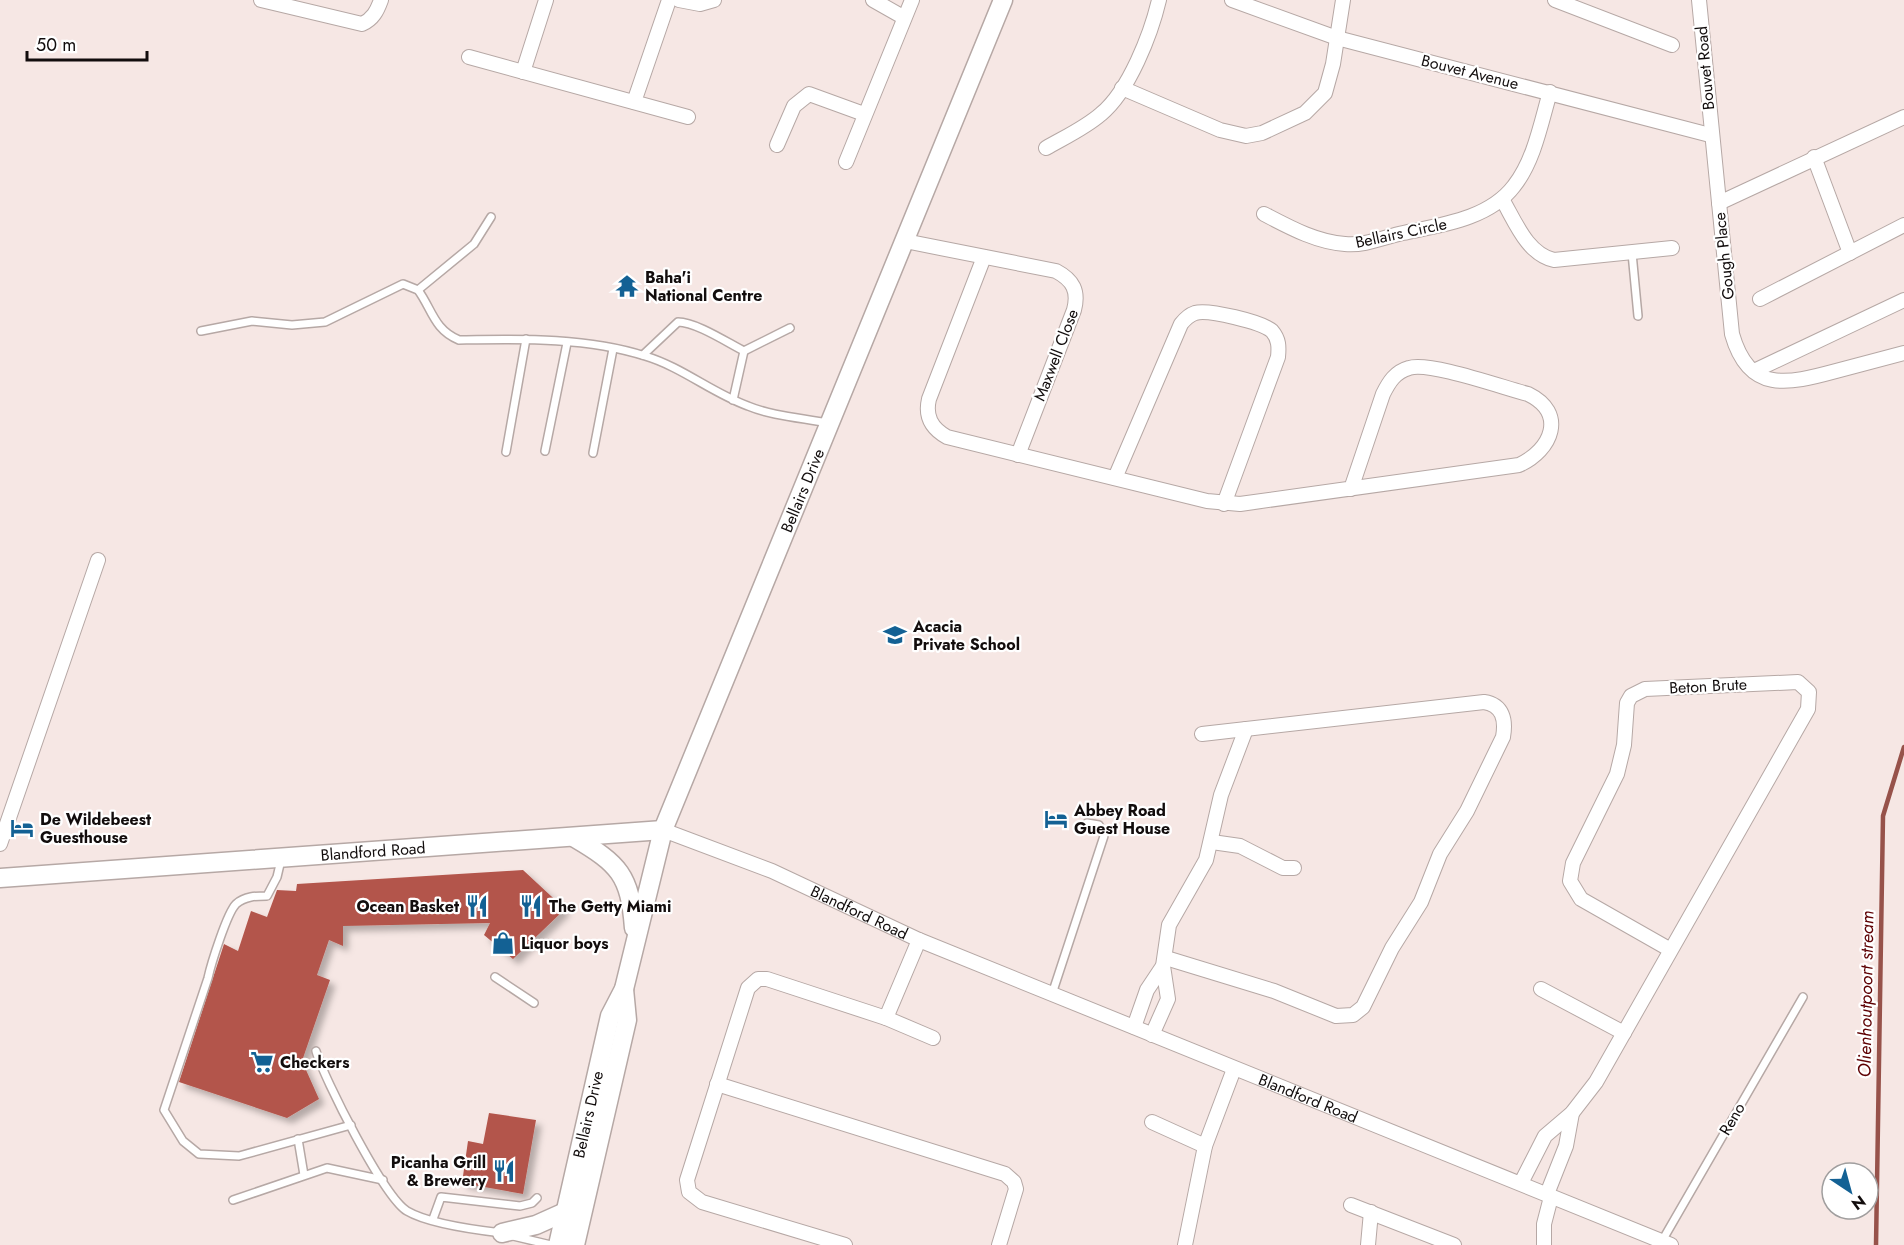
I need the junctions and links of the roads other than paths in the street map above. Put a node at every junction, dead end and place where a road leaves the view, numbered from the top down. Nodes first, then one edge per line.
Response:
1 (261, 0) edge
2 (381, 0) edge
3 (546, 0) edge
4 (669, 0) edge
5 (679, 0) edge
6 (714, 0) edge
7 (873, 0) edge
8 (912, 0) edge
9 (1003, 0) edge
10 (1159, 0) edge
11 (1232, 0) edge
12 (1343, 0) edge
13 (1699, 0) edge
14 (1564, 1) edge
15 (298, 5) edge
16 (903, 17) junction
17 (1337, 38) junction
18 (1672, 45) dead end
19 (469, 57) dead end
20 (523, 72) junction
21 (1122, 88) junction
22 (1550, 92) junction
23 (634, 102) junction
24 (864, 114) junction
25 (688, 117) dead end
26 (1904, 117) edge
27 (1710, 135) junction
28 (777, 145) dead end
29 (1046, 148) dead end
30 (1814, 158) junction
31 (846, 162) dead end
32 (1502, 199) junction
33 (1719, 203) junction
34 (1264, 214) dead end
35 (491, 217) dead end
36 (1904, 225) edge
37 (905, 241) junction
38 (1672, 248) dead end
39 (1850, 252) junction
40 (1632, 253) junction
41 (984, 257) junction
42 (418, 290) junction
43 (1760, 299) dead end
44 (1904, 300) edge
45 (1638, 316) dead end
46 (790, 328) dead end
47 (201, 331) dead end
48 (526, 339) junction
49 (567, 343) junction
50 (614, 349) junction
51 (744, 351) junction
52 (1904, 353) edge
53 (643, 355) junction
54 (1754, 371) junction
55 (733, 400) junction
56 (831, 424) junction
57 (545, 451) dead end
58 (506, 452) dead end
59 (593, 453) dead end
60 (1018, 455) junction
61 (1115, 478) junction
62 (1351, 489) junction
63 (1224, 504) junction
64 (98, 560) dead end
65 (1246, 729) junction
66 (1202, 734) dead end
67 (1087, 823) dead end
68 (663, 830) junction
69 (575, 838) junction
70 (1212, 842) junction
71 (0, 844) edge
72 (282, 858) junction
73 (1294, 868) dead end
74 (0, 878) edge
75 (919, 939) junction
76 (636, 945) junction
77 (1669, 949) junction
78 (1164, 962) junction
79 (495, 977) dead end
80 (624, 989) junction
81 (1541, 989) dead end
82 (1052, 994) junction
83 (1803, 997) dead end
84 (534, 1003) dead end
85 (886, 1018) junction
86 (1134, 1027) junction
87 (1624, 1033) junction
88 (1152, 1035) junction
89 (933, 1038) dead end
90 (316, 1051) dead end
91 (1234, 1069) junction
92 (717, 1084) junction
93 (1572, 1113) junction
94 (1152, 1122) dead end
95 (351, 1125) junction
96 (298, 1139) junction
97 (1205, 1146) junction
98 (304, 1175) junction
99 (383, 1180) junction
100 (1521, 1183) junction
101 (1549, 1196) junction
102 (537, 1198) dead end
103 (232, 1200) dead end
104 (1351, 1205) dead end
105 (565, 1212) junction
106 (1371, 1212) junction
107 (433, 1219) junction
108 (502, 1233) junction
109 (1666, 1243) edge
110 (551, 1245) edge
111 (558, 1245) edge
112 (575, 1245) edge
113 (845, 1245) edge
114 (999, 1245) edge
115 (1185, 1245) edge
116 (1368, 1245) edge
117 (1454, 1245) edge
118 (1544, 1245) edge

1 - 15 street
2 - 15 street
3 - 20 street
4 - 23 street
5 - 6 street
7 - 16 street
8 - 16 street
9 - 37 street, Bellairs Drive
10 - 21 street
11 - 17 street, Bouvet Avenue
12 - 17 street
13 - 27 street, Bouvet Road
14 - 18 street
16 - 24 street
17 - 21 street
17 - 22 street, Bouvet Avenue
19 - 20 street
20 - 23 street
21 - 29 street
22 - 27 street, Bouvet Avenue
22 - 32 street, Bellairs Circle
23 - 25 street
24 - 28 street
24 - 31 street
26 - 30 street
27 - 33 street, Gough Place
30 - 33 street
30 - 39 street
32 - 34 street, Bellairs Circle
32 - 40 street
33 - 54 street, Gough Place
35 - 42 lane
36 - 39 street
37 - 41 street, Maxwell Close
37 - 56 street, Bellairs Drive
38 - 40 street
39 - 43 street
40 - 45 lane
41 - 60 street
41 - 60 street, Maxwell Close
42 - 47 lane
42 - 48 lane
44 - 54 street
46 - 51 lane
48 - 49 lane
48 - 58 lane
49 - 50 lane
49 - 57 lane
50 - 53 lane
50 - 59 lane
51 - 53 lane
51 - 55 lane
52 - 54 street
53 - 55 lane
55 - 56 lane
56 - 68 street, Bellairs Drive
60 - 61 street
61 - 63 street
61 - 63 street
62 - 62 street
62 - 63 street
64 - 71 street
65 - 66 street
65 - 70 street
65 - 78 street
67 - 82 lane
68 - 69 street, Blandford Road
68 - 75 street, Blandford Road
68 - 76 street, Bellairs Drive
69 - 72 street, Blandford Road
69 - 76 street
70 - 73 street
70 - 78 street
72 - 74 street, Blandford Road
72 - 96 lane
75 - 82 street, Blandford Road
75 - 85 street
76 - 80 street, Bellairs Drive
77 - 77 street, Beton Brute
77 - 87 street, Beton Brute
78 - 86 street
78 - 88 street
79 - 84 lane
80 - 105 street, Bellairs Drive
80 - 112 street, Bellairs Drive
81 - 87 street
82 - 86 street, Blandford Road
83 - 109 lane, Reno
85 - 89 street
85 - 92 street
86 - 88 street, Blandford Road
87 - 93 street, Beton Brute
88 - 91 street, Blandford Road
90 - 95 lane
91 - 97 street
91 - 100 street, Blandford Road
92 - 113 street
92 - 114 street
93 - 100 street, Beton Brute
93 - 101 street, Beton Brute
94 - 97 street
95 - 96 lane
95 - 99 lane
96 - 98 lane
97 - 115 street
98 - 99 lane
98 - 103 lane
99 - 107 lane
100 - 101 street, Blandford Road
101 - 109 street, Blandford Road
101 - 118 street, Beton Brute
102 - 107 lane
104 - 106 street
105 - 108 street
105 - 111 street, Bellairs Drive
106 - 116 street
106 - 117 street
107 - 108 lane
108 - 110 lane

